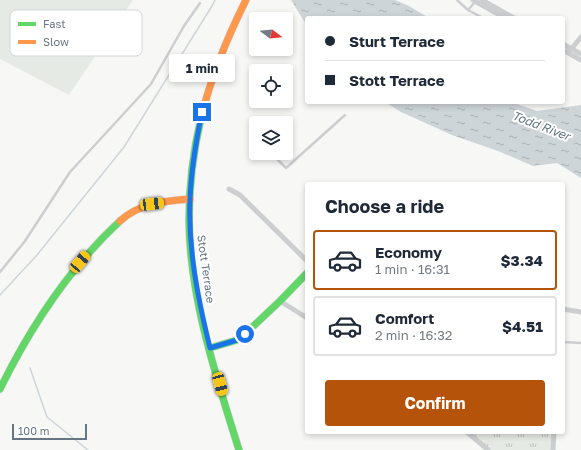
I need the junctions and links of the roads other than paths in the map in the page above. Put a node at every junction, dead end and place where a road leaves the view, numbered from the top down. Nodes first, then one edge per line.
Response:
1 (246, 0) edge
2 (457, 0) edge
3 (482, 0) edge
4 (475, 1) edge
5 (200, 3) dead end
6 (468, 10) junction
7 (479, 16) edge
8 (501, 16) edge
9 (510, 16) edge
10 (581, 37) edge
11 (565, 46) edge
12 (565, 50) edge
13 (570, 51) junction
14 (581, 54) edge
15 (581, 60) edge
16 (346, 115) dead end
17 (278, 160) edge
18 (229, 189) dead end
19 (190, 199) junction
20 (305, 259) edge
21 (0, 272) edge
22 (305, 274) edge
23 (280, 301) junction
24 (565, 309) edge
25 (581, 312) edge
26 (305, 317) edge
27 (565, 342) edge
28 (581, 343) edge
29 (210, 348) junction
30 (0, 389) edge
31 (469, 434) edge
32 (554, 434) edge
33 (239, 450) edge
34 (488, 450) edge
35 (553, 450) edge

1 - 19 main road, Stott Terrace
2 - 6 lane
3 - 9 street
4 - 6 lane
4 - 8 street
5 - 21 lane
6 - 7 lane
10 - 13 street
11 - 13 street
12 - 13 street
13 - 14 street
13 - 15 street
16 - 17 lane
18 - 20 street
19 - 29 main road, Stott Terrace
19 - 30 main road
22 - 23 main road
23 - 26 street
23 - 29 main road
24 - 25 street
27 - 28 lane
29 - 33 main road, Stott Terrace
31 - 34 street
32 - 35 street

